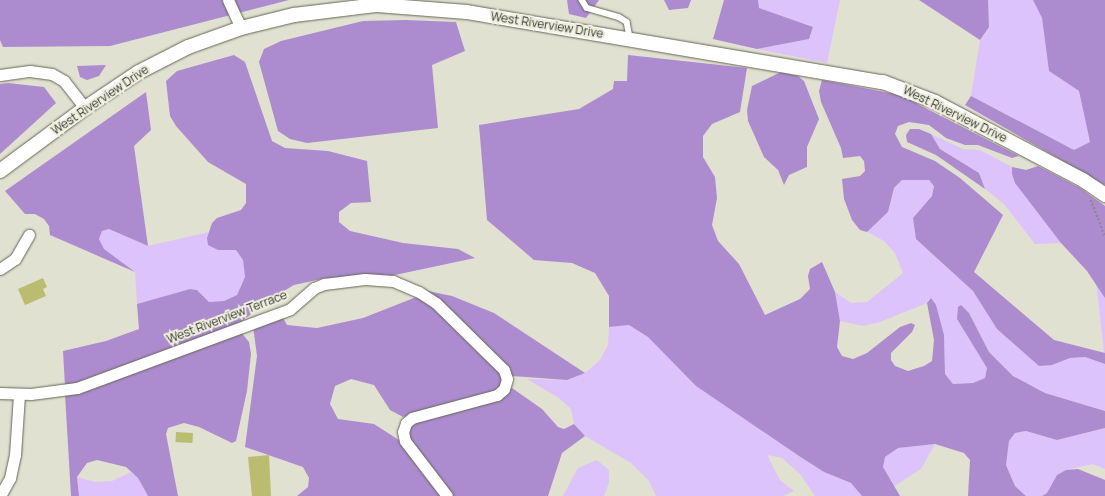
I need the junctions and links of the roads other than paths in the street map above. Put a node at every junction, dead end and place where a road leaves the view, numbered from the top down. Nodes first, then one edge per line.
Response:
1 (228, 0) edge
2 (582, 0) edge
3 (241, 28) junction
4 (630, 38) junction
5 (0, 75) edge
6 (85, 108) junction
7 (0, 171) edge
8 (1105, 195) edge
9 (29, 234) dead end
10 (0, 268) edge
11 (0, 392) edge
12 (19, 394) junction
13 (0, 496) edge
14 (447, 496) edge

1 - 3 street
2 - 4 lane
3 - 4 street, West Riverview Drive
3 - 6 street, West Riverview Drive
4 - 8 street, West Riverview Drive
5 - 6 street
6 - 7 street, West Riverview Drive
9 - 10 street
11 - 12 street, West Riverview Terrace
12 - 13 street
12 - 14 street, West Riverview Terrace

